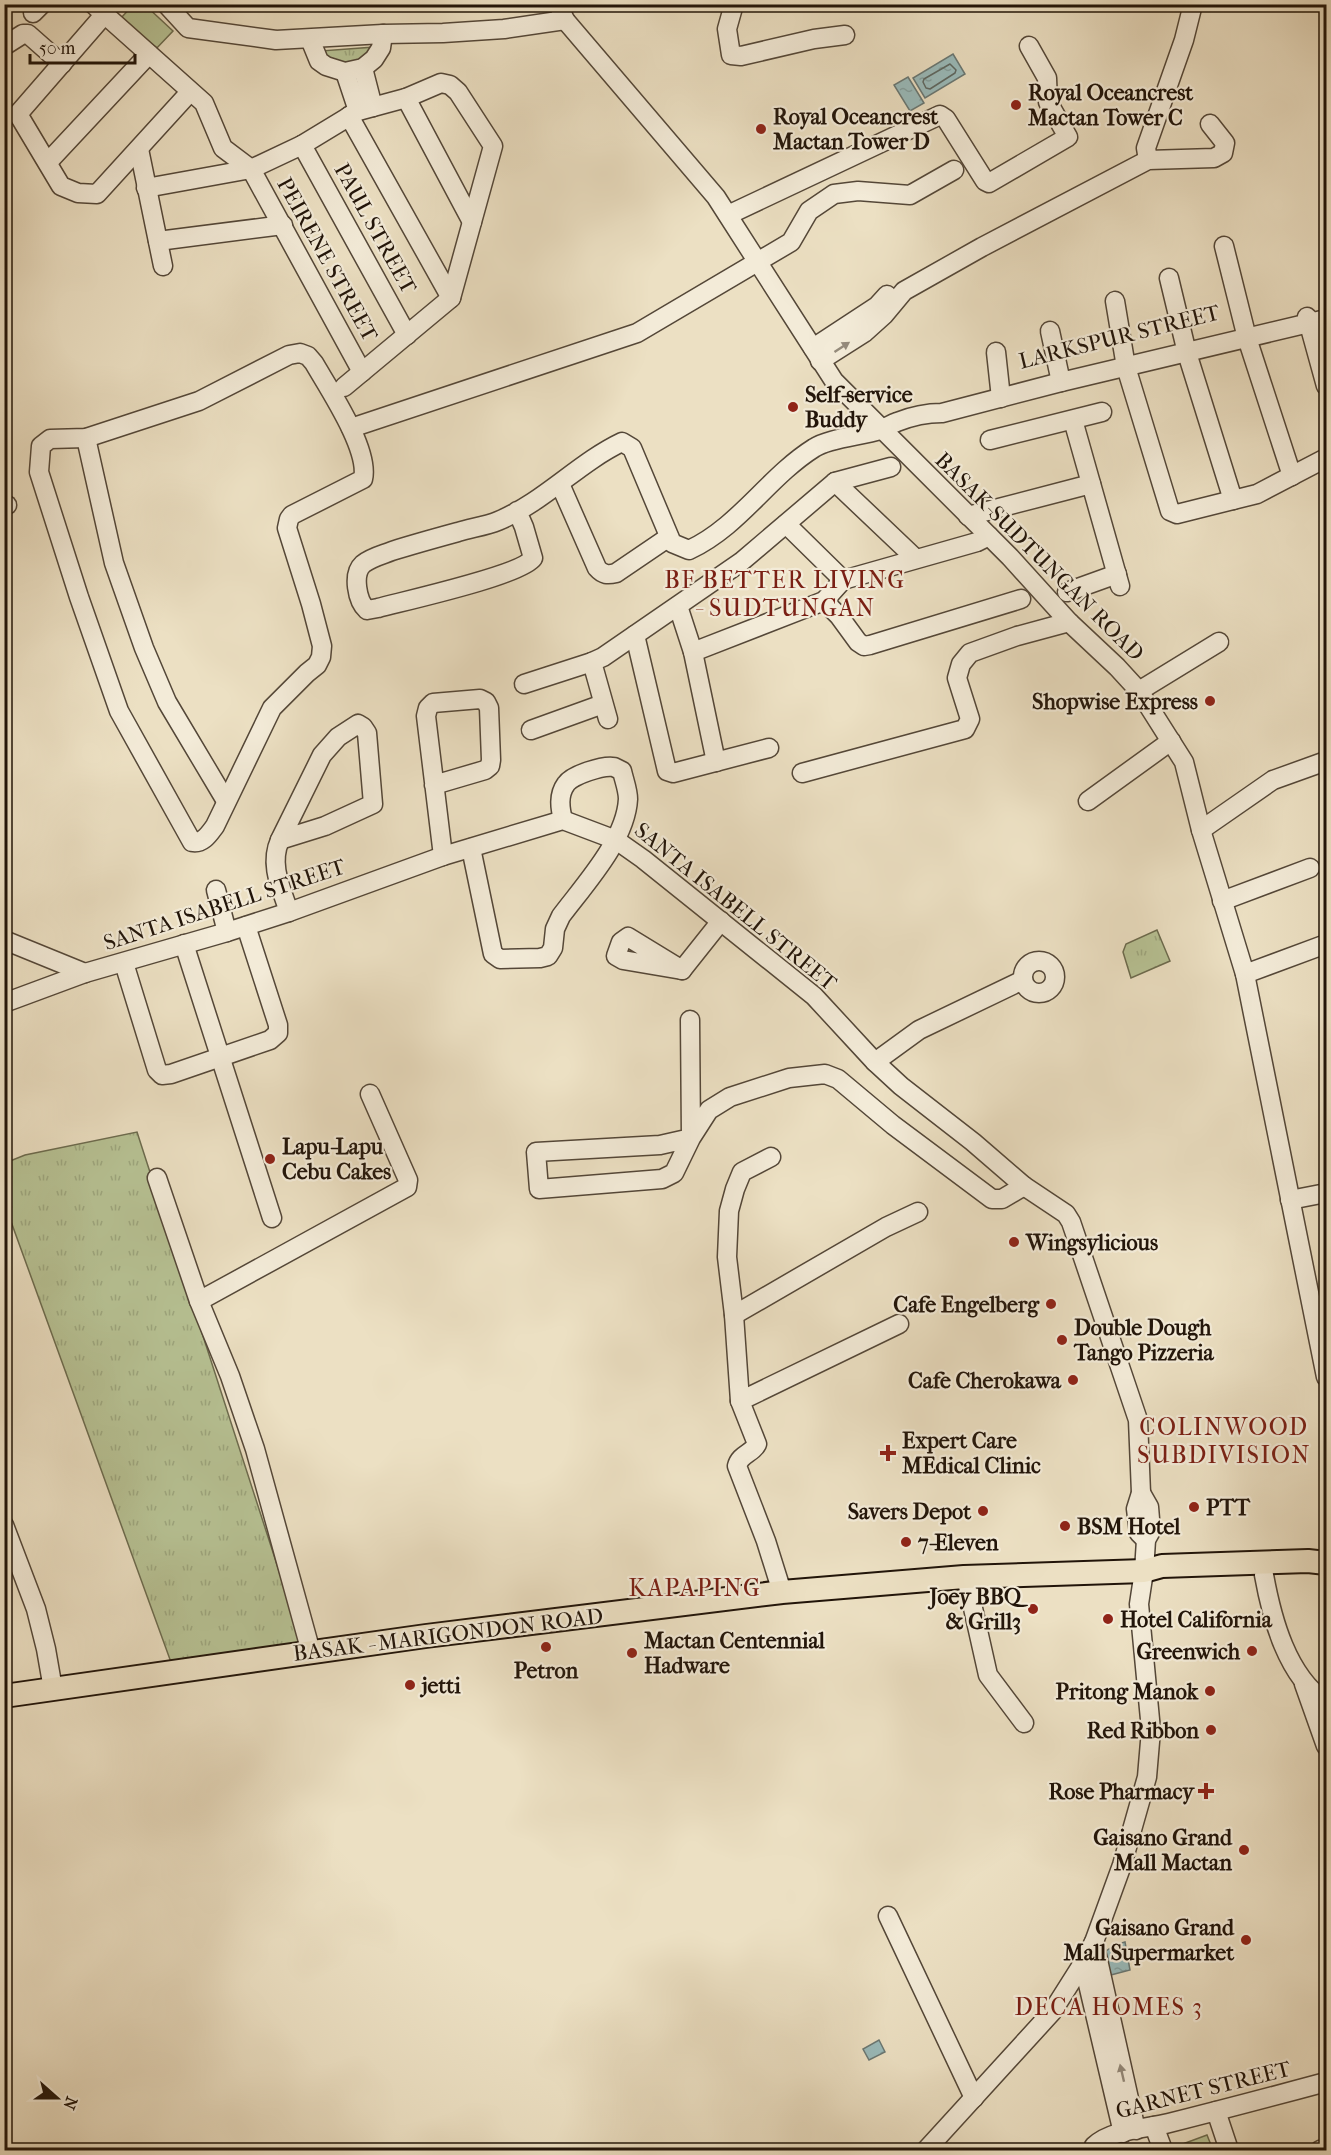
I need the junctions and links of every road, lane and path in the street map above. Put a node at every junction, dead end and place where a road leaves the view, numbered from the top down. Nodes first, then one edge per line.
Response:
1 (166, 4) edge
2 (734, 4) edge
3 (1193, 4) edge
4 (98, 10) edge
5 (561, 12) edge
6 (382, 34) junction
7 (845, 35) dead end
8 (310, 39) junction
9 (4, 46) edge
10 (1029, 46) dead end
11 (149, 54) junction
12 (62, 64) junction
13 (363, 68) junction
14 (345, 72) junction
15 (190, 92) junction
16 (406, 98) junction
17 (360, 111) junction
18 (1210, 124) dead end
19 (302, 145) junction
20 (139, 149) junction
21 (1147, 154) junction
22 (48, 162) junction
23 (251, 169) junction
24 (954, 170) dead end
25 (146, 188) junction
26 (728, 215) junction
27 (472, 222) junction
28 (283, 225) junction
29 (158, 241) junction
30 (1224, 246) dead end
31 (758, 262) junction
32 (163, 266) dead end
33 (1168, 278) dead end
34 (451, 298) junction
35 (1115, 301) dead end
36 (1326, 313) edge
37 (1314, 320) edge
38 (1050, 331) dead end
39 (1246, 334) junction
40 (407, 335) junction
41 (1186, 349) junction
42 (996, 352) dead end
43 (816, 355) junction
44 (1126, 363) junction
45 (362, 372) junction
46 (1060, 379) junction
47 (1326, 386) edge
48 (344, 387) dead end
49 (1000, 394) junction
50 (1102, 412) dead end
51 (1073, 420) junction
52 (351, 428) junction
53 (881, 429) junction
54 (86, 438) junction
55 (990, 441) dead end
56 (1326, 458) edge
57 (891, 467) dead end
58 (1292, 476) junction
59 (835, 482) junction
60 (560, 484) junction
61 (1091, 484) junction
62 (1233, 500) junction
63 (517, 511) junction
64 (968, 516) junction
65 (786, 524) junction
66 (989, 536) junction
67 (669, 537) junction
68 (915, 558) junction
69 (843, 580) junction
70 (1067, 592) dead end
71 (1021, 599) dead end
72 (824, 601) junction
73 (678, 606) junction
74 (1069, 622) junction
75 (635, 635) junction
76 (1219, 642) dead end
77 (693, 652) junction
78 (592, 662) junction
79 (524, 684) dead end
80 (1139, 691) junction
81 (531, 730) dead end
82 (1171, 741) junction
83 (769, 748) dead end
84 (1326, 761) edge
85 (716, 762) junction
86 (802, 773) dead end
87 (434, 784) junction
88 (226, 801) junction
89 (1088, 801) dead end
90 (563, 820) junction
91 (1201, 830) junction
92 (280, 840) junction
93 (616, 840) junction
94 (471, 848) junction
95 (443, 856) junction
96 (1310, 868) dead end
97 (216, 890) dead end
98 (1222, 901) junction
99 (289, 912) junction
100 (721, 921) junction
101 (246, 926) junction
102 (227, 932) junction
103 (4, 940) edge
104 (184, 944) junction
105 (1326, 944) edge
106 (124, 963) junction
107 (682, 970) dead end
108 (85, 974) junction
109 (1245, 974) junction
110 (1023, 980) dead end
111 (4, 1003) edge
112 (690, 1020) dead end
113 (219, 1057) junction
114 (875, 1062) junction
115 (370, 1094) dead end
116 (691, 1138) junction
117 (771, 1157) dead end
118 (157, 1178) dead end
119 (1024, 1186) junction
120 (1326, 1193) edge
121 (1290, 1200) junction
122 (918, 1212) dead end
123 (272, 1218) dead end
124 (199, 1301) junction
125 (734, 1315) junction
126 (899, 1324) dead end
127 (1326, 1377) edge
128 (740, 1401) junction
129 (4, 1525) edge
130 (1326, 1563) edge
131 (1326, 1570) edge
132 (1144, 1571) junction
133 (1264, 1575) junction
134 (966, 1577) junction
135 (782, 1592) junction
136 (311, 1652) junction
137 (1302, 1680) junction
138 (53, 1689) junction
139 (4, 1696) edge
140 (1326, 1702) edge
141 (1024, 1723) dead end
142 (1326, 1746) edge
143 (888, 1916) dead end
144 (1094, 1942) junction
145 (1083, 1963) junction
146 (1326, 2082) edge
147 (974, 2098) junction
148 (1216, 2111) junction
149 (1154, 2126) junction
150 (1129, 2132) junction
151 (1095, 2148) edge
152 (1326, 2148) edge
153 (926, 2151) edge
154 (1163, 2151) edge
155 (1229, 2151) edge
156 (1320, 2151) edge

1 - 8 street
2 - 7 street
3 - 21 street
4 - 11 street
4 - 12 street
5 - 6 street
5 - 26 street, BASAK-SUDTUNGAN ROAD
6 - 8 street
6 - 13 street
8 - 14 street
9 - 12 street
10 - 26 street
11 - 15 street
11 - 22 street
12 - 22 street
13 - 14 street
13 - 17 street
14 - 17 street
15 - 20 street
15 - 23 street
16 - 17 street
16 - 27 street
16 - 27 street
17 - 19 street
17 - 34 street
18 - 21 street
19 - 23 street
19 - 40 street, PAUL STREET
20 - 22 street
20 - 25 street
21 - 43 street
23 - 25 street
23 - 28 street, PEIRENE STREET
24 - 31 street
25 - 29 street
26 - 31 street, BASAK-SUDTUNGAN ROAD
27 - 34 street
28 - 29 street
28 - 45 street, PEIRENE STREET
29 - 32 street
30 - 39 street
31 - 43 street, BASAK-SUDTUNGAN ROAD
31 - 52 street
33 - 41 street
34 - 40 street
35 - 44 street
36 - 37 street, LARKSPUR STREET
37 - 39 street, LARKSPUR STREET
37 - 47 street
38 - 46 street
39 - 41 street, LARKSPUR STREET
39 - 58 street
40 - 45 street
41 - 44 street, LARKSPUR STREET
41 - 62 street
42 - 49 street
43 - 53 street, BASAK-SUDTUNGAN ROAD
44 - 46 street, LARKSPUR STREET
44 - 62 street
45 - 48 street
46 - 49 street, LARKSPUR STREET
49 - 53 street, LARKSPUR STREET
50 - 51 street
51 - 55 street
51 - 61 street
52 - 54 street
52 - 88 street
53 - 64 street, BASAK-SUDTUNGAN ROAD
53 - 67 street, LARKSPUR STREET
54 - 88 street
54 - 88 street
56 - 58 street
57 - 59 street
58 - 62 street
59 - 65 street
59 - 68 street
60 - 63 street
60 - 67 street
60 - 67 street
61 - 64 street
61 - 70 street
63 - 63 street
64 - 66 street, BASAK-SUDTUNGAN ROAD
65 - 69 street
65 - 73 street
66 - 68 street
66 - 74 street, BASAK-SUDTUNGAN ROAD
68 - 69 street
69 - 72 street
71 - 72 street
72 - 77 street
73 - 75 street
73 - 77 street
74 - 80 street, BASAK-SUDTUNGAN ROAD
74 - 86 street
75 - 78 street
75 - 85 street
76 - 80 street
77 - 85 street
78 - 79 street
78 - 81 street
80 - 82 street, BASAK-SUDTUNGAN ROAD
82 - 89 street
82 - 91 street, BASAK-SUDTUNGAN ROAD
83 - 85 street
84 - 91 street
87 - 87 street
87 - 95 street
90 - 93 street, SANTA ISABELL STREET
90 - 93 street
90 - 94 street, SANTA ISABELL STREET
91 - 98 street, BASAK-SUDTUNGAN ROAD
92 - 92 street
92 - 99 street
93 - 94 street
93 - 100 street, SANTA ISABELL STREET
94 - 95 street, SANTA ISABELL STREET
95 - 99 street, SANTA ISABELL STREET
96 - 98 street
97 - 102 street
98 - 109 street, BASAK-SUDTUNGAN ROAD
99 - 101 street, SANTA ISABELL STREET
100 - 107 street
100 - 114 street, SANTA ISABELL STREET
101 - 102 street, SANTA ISABELL STREET
101 - 113 street
102 - 104 street, SANTA ISABELL STREET
103 - 108 street
104 - 106 street, SANTA ISABELL STREET
104 - 113 street
105 - 109 street
106 - 108 street, SANTA ISABELL STREET
106 - 113 street
108 - 111 street, SANTA ISABELL STREET
109 - 121 street, BASAK-SUDTUNGAN ROAD
110 - 114 street
112 - 116 street
113 - 123 street
114 - 119 street, SANTA ISABELL STREET
115 - 124 street
116 - 116 street
116 - 119 street
117 - 125 street
118 - 124 street
119 - 132 street, SANTA ISABELL STREET
120 - 121 street
121 - 127 street, BASAK-SUDTUNGAN ROAD
122 - 125 street
124 - 136 street
125 - 128 street
126 - 128 street
128 - 135 street
129 - 138 street
130 - 132 main road, BASAK - MARIGONDON ROAD
131 - 133 main road, BASAK - MARIGONDON ROAD
132 - 133 main road, BASAK - MARIGONDON ROAD
132 - 134 main road, BASAK - MARIGONDON ROAD
132 - 144 street, SANTA ISABELL STREET
133 - 137 street
134 - 135 main road, BASAK - MARIGONDON ROAD
134 - 141 street
135 - 136 main road, BASAK - MARIGONDON ROAD
136 - 138 main road, BASAK - MARIGONDON ROAD
137 - 140 street
137 - 142 street
138 - 139 main road, BASAK - MARIGONDON ROAD
143 - 147 street
144 - 145 street, SANTA ISABELL STREET
150 -> 144 street
145 - 147 street, SANTA ISABELL STREET
145 - 150 street
146 - 148 street, GARNET STREET
147 - 153 street, SANTA ISABELL STREET
148 - 149 street, GARNET STREET
148 - 155 street
149 - 150 street, GARNET STREET
149 - 154 street
150 - 151 street, GARNET STREET
152 - 156 street

